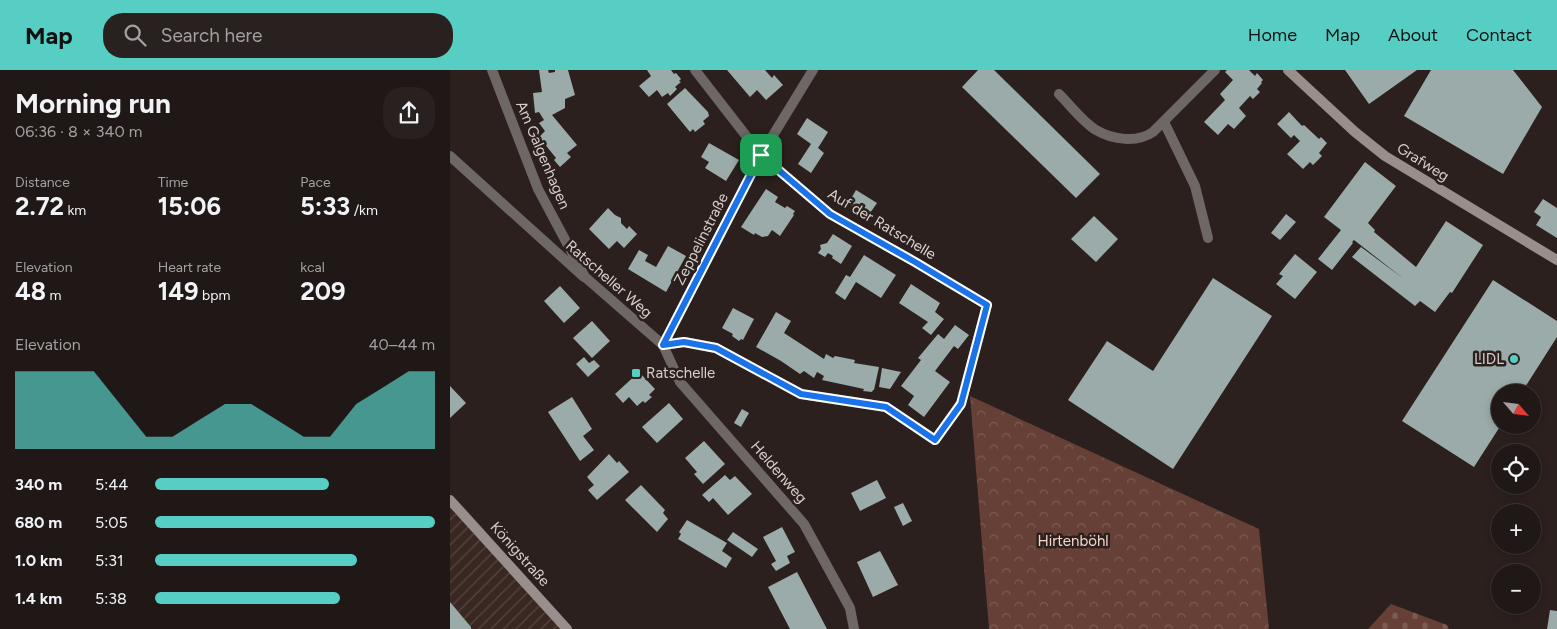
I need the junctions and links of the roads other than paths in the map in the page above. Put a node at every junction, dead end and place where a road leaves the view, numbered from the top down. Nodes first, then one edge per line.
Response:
1 (492, 70) edge
2 (695, 70) edge
3 (813, 70) edge
4 (1215, 70) edge
5 (1288, 70) edge
6 (1059, 94) dead end
7 (1164, 122) junction
8 (761, 155) junction
9 (450, 156) edge
10 (1208, 238) dead end
11 (1557, 260) edge
12 (584, 278) junction
13 (663, 345) junction
14 (450, 500) edge
15 (567, 629) edge
16 (854, 629) edge

1 - 12 street, Am Galgenhagen
2 - 8 street, Auf der Ratschelle
3 - 8 street, Zeppelinstraße
4 - 7 street
5 - 11 main road, Grafweg
6 - 7 street
7 - 10 street
8 - 13 street, Zeppelinstraße
8 - 13 street, Auf der Ratschelle
9 - 12 street, Ratscheller Weg
12 - 13 street, Ratscheller Weg
13 - 16 street, Heldenweg
14 - 15 main road, Königstraße

